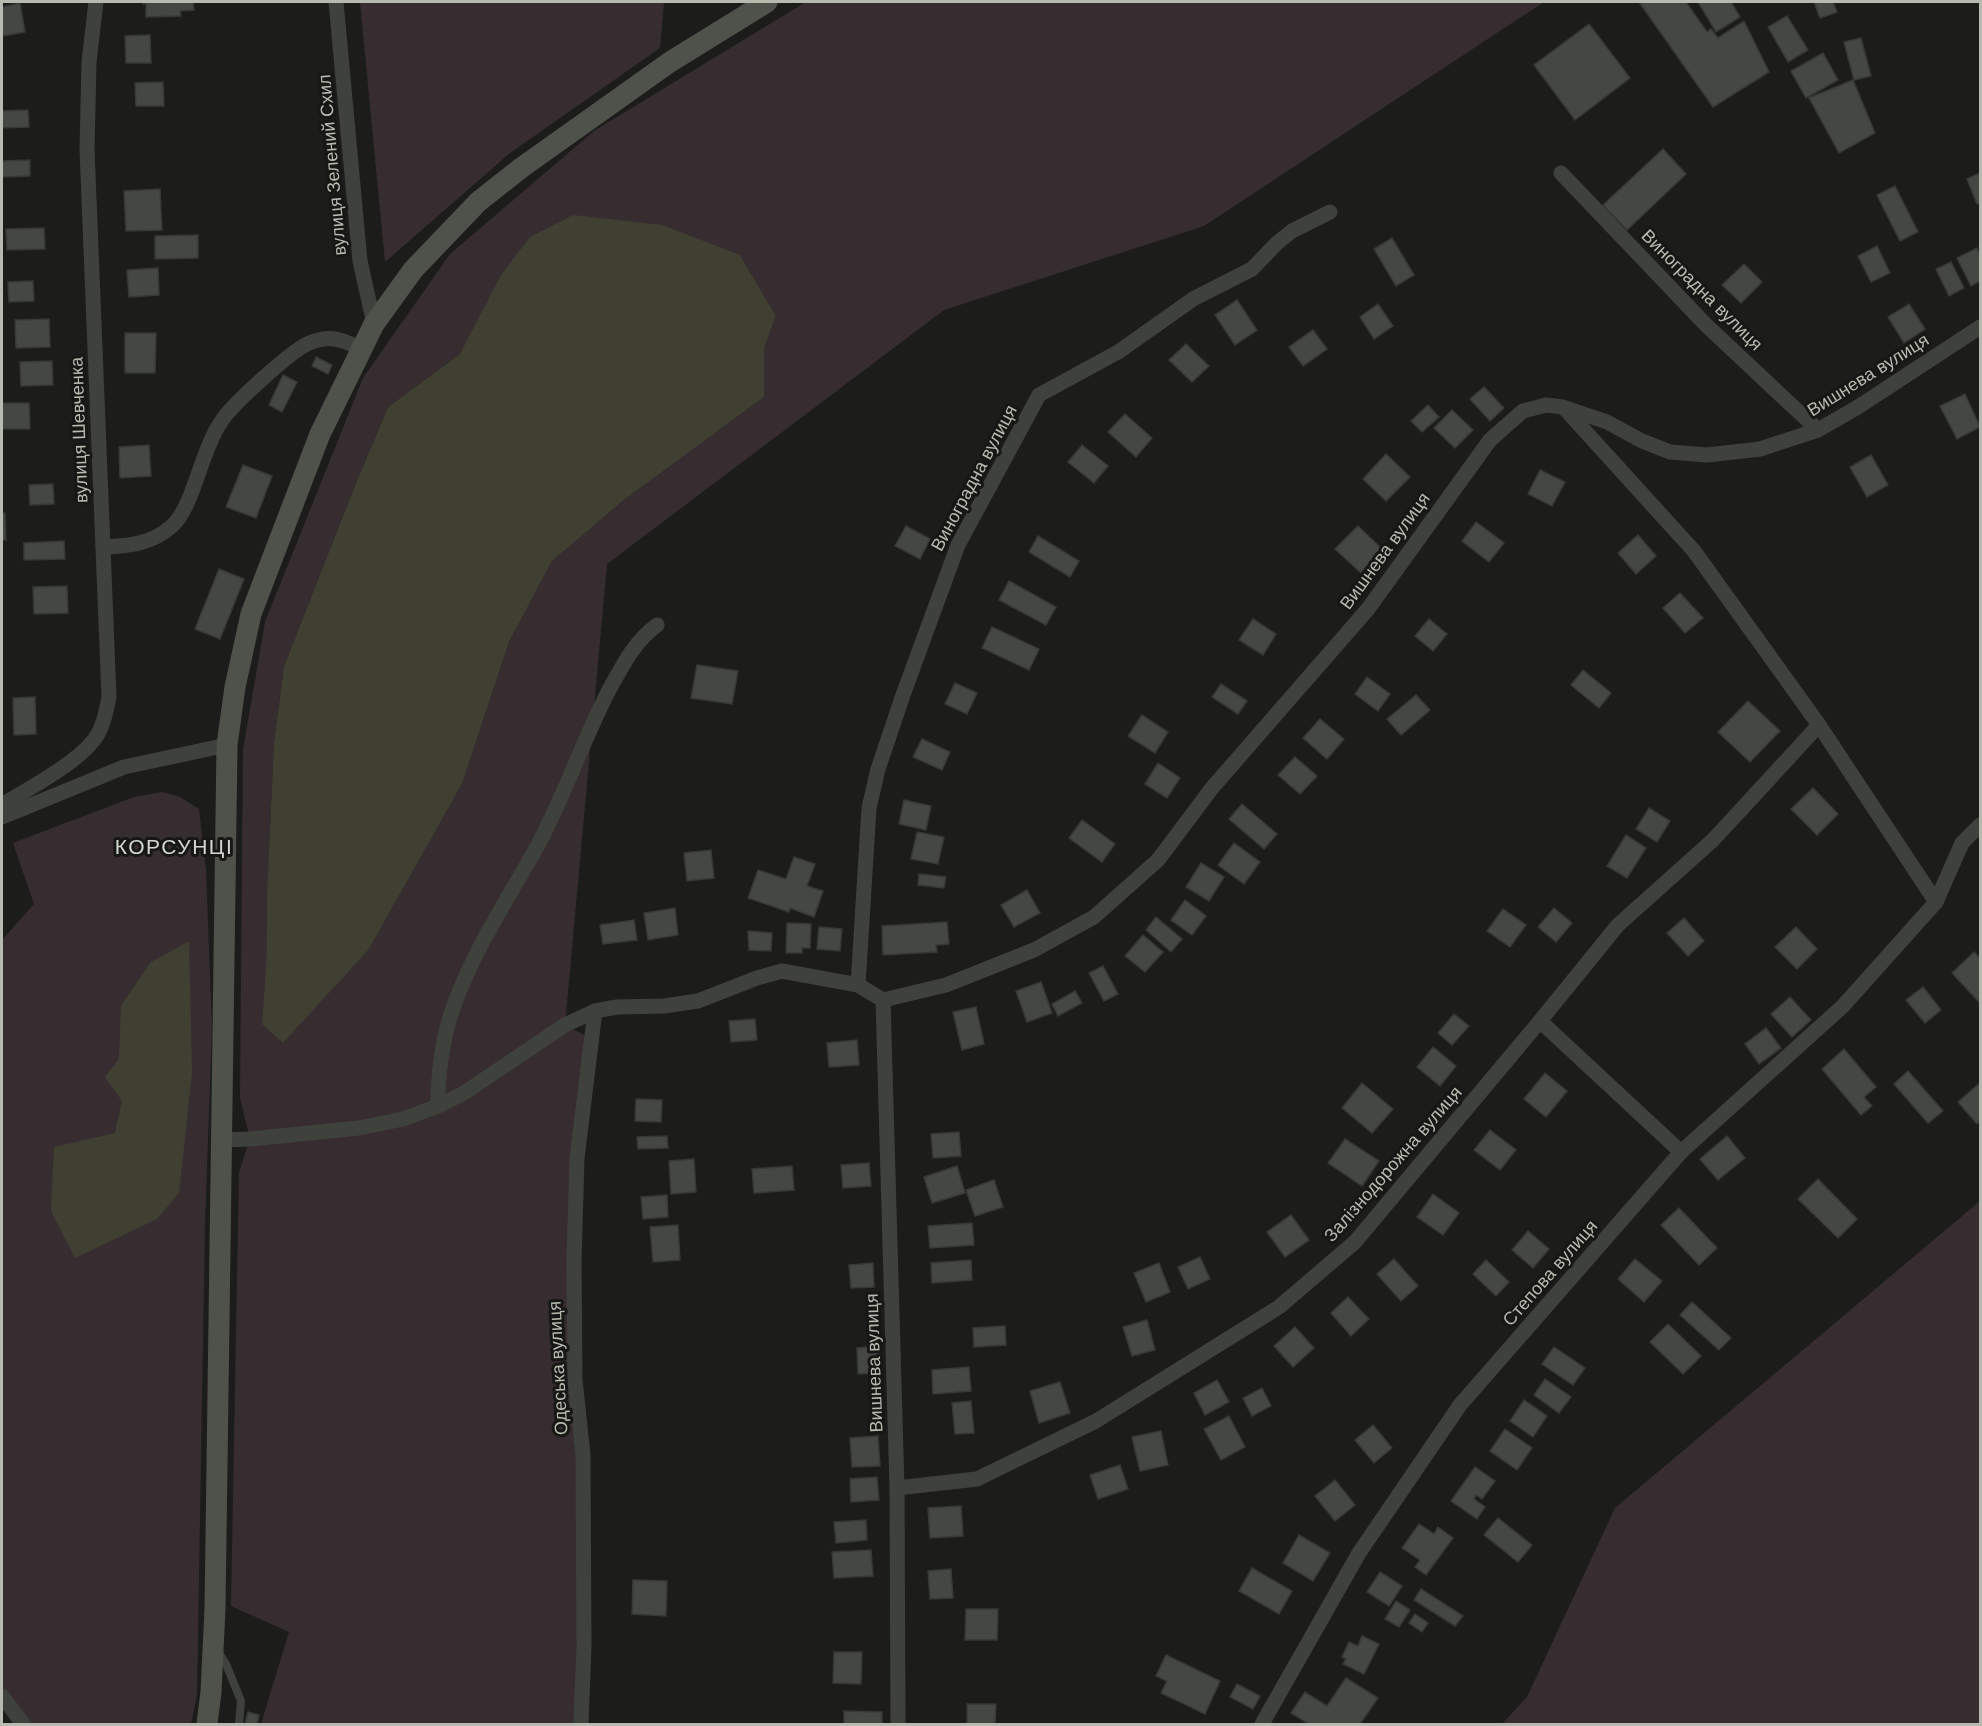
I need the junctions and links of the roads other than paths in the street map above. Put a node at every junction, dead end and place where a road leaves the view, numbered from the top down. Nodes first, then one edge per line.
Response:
1 (96, 2) edge
2 (336, 2) edge
3 (767, 2) edge
4 (1562, 173) dead end
5 (1330, 212) dead end
6 (374, 324) junction
7 (1980, 327) edge
8 (362, 349) junction
9 (1563, 407) junction
10 (1818, 430) junction
11 (103, 547) junction
12 (657, 625) dead end
13 (1818, 725) junction
14 (226, 745) junction
15 (2, 805) edge
16 (2, 817) edge
17 (1980, 825) edge
18 (1936, 902) junction
19 (858, 985) junction
20 (884, 1000) junction
21 (595, 1011) junction
22 (1540, 1021) junction
23 (438, 1106) junction
24 (222, 1140) junction
25 (1681, 1152) junction
26 (897, 1488) junction
27 (213, 1644) junction
28 (2, 1696) edge
29 (23, 1725) edge
30 (207, 1725) edge
31 (239, 1725) edge
32 (581, 1725) edge
33 (898, 1725) edge
34 (1262, 1725) edge

1 - 11 street, вулиця Шевченка
2 - 6 street, вулиця Зелений Схил
3 - 6 street
4 - 10 street, Виноградна вулиця
5 - 19 street, Виноградна вулиця
6 - 8 street
7 - 10 street, Вишнева вулиця
8 - 11 street
8 - 14 street
9 - 10 street, Вишнева вулиця
9 - 13 street
9 - 20 street, Вишнева вулиця
11 - 15 street, вулиця Шевченка
12 - 23 street
13 - 18 street
13 - 22 street, Залізнодорожна вулиця
14 - 16 street
14 - 24 street
17 - 18 street
18 - 25 street, Степова вулиця
19 - 20 street
19 - 21 street
20 - 26 street, Вишнева вулиця
21 - 23 street
21 - 32 street, Одеська вулиця
22 - 25 street
22 - 26 street, Залізнодорожна вулиця
23 - 24 street
24 - 27 street
25 - 34 street, Степова вулиця
26 - 33 street, Вишнева вулиця
27 - 30 street
27 - 31 lane
28 - 29 street

